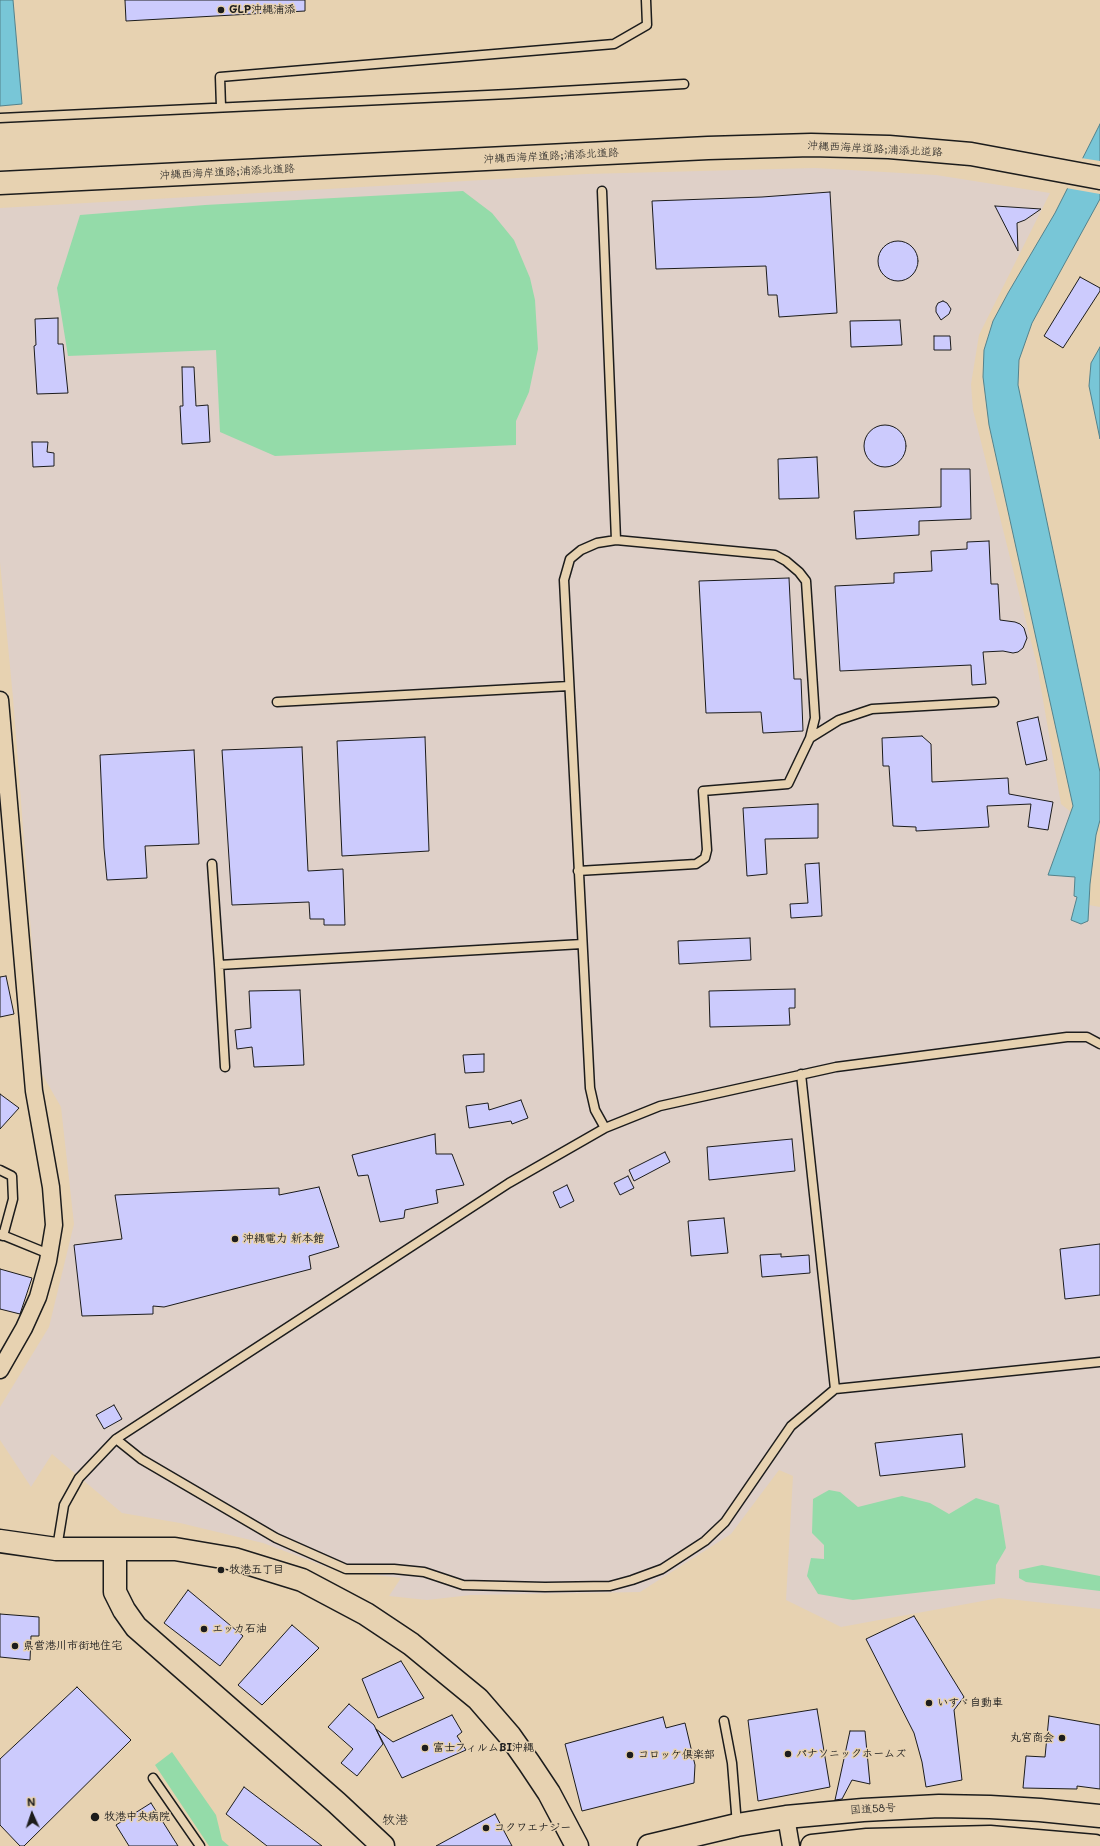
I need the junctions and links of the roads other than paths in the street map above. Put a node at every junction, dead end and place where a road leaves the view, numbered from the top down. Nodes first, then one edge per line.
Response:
1 (646, 0) edge
2 (684, 84) dead end
3 (221, 107) junction
4 (0, 118) edge
5 (1100, 178) edge
6 (0, 183) edge
7 (602, 191) dead end
8 (616, 540) junction
9 (569, 686) junction
10 (0, 700) edge
11 (278, 702) dead end
12 (994, 702) dead end
13 (810, 738) junction
14 (4, 788) edge
15 (212, 864) dead end
16 (578, 871) junction
17 (582, 944) junction
18 (219, 965) junction
19 (1100, 1044) edge
20 (225, 1067) dead end
21 (801, 1074) junction
22 (605, 1128) junction
23 (0, 1170) edge
24 (2, 1235) edge
25 (49, 1254) junction
26 (1100, 1362) edge
27 (0, 1370) edge
28 (835, 1389) junction
29 (116, 1439) junction
30 (0, 1541) edge
31 (56, 1549) junction
32 (115, 1549) junction
33 (724, 1721) dead end
34 (153, 1778) dead end
35 (1100, 1816) edge
36 (786, 1817) junction
37 (737, 1825) junction
38 (200, 1846) edge
39 (383, 1846) edge
40 (578, 1846) edge
41 (649, 1846) edge
42 (791, 1846) edge
43 (812, 1846) edge
44 (1095, 1846) edge

1 - 3 lane
2 - 3 lane
3 - 4 lane
5 - 6 main road, 沖縄西海岸道路;浦添北道路
7 - 8 lane
8 - 9 lane
8 - 13 lane
9 - 11 lane
9 - 16 lane
10 - 14 street
12 - 13 lane
13 - 16 lane
14 - 25 street
15 - 18 lane
16 - 17 lane
17 - 18 lane
17 - 22 lane
18 - 20 lane
19 - 21 lane
21 - 22 lane
21 - 28 lane
22 - 29 lane
23 - 24 lane
24 - 25 lane
25 - 27 street
26 - 28 lane
28 - 29 lane
29 - 31 lane
30 - 31 main road
31 - 32 main road
32 - 39 main road
32 - 40 main road
33 - 37 lane
34 - 38 lane
35 - 36 main road, 国道58号
36 - 37 main road, 国道58号
36 - 42 street
37 - 41 main road, 国道58号
43 - 44 main road

